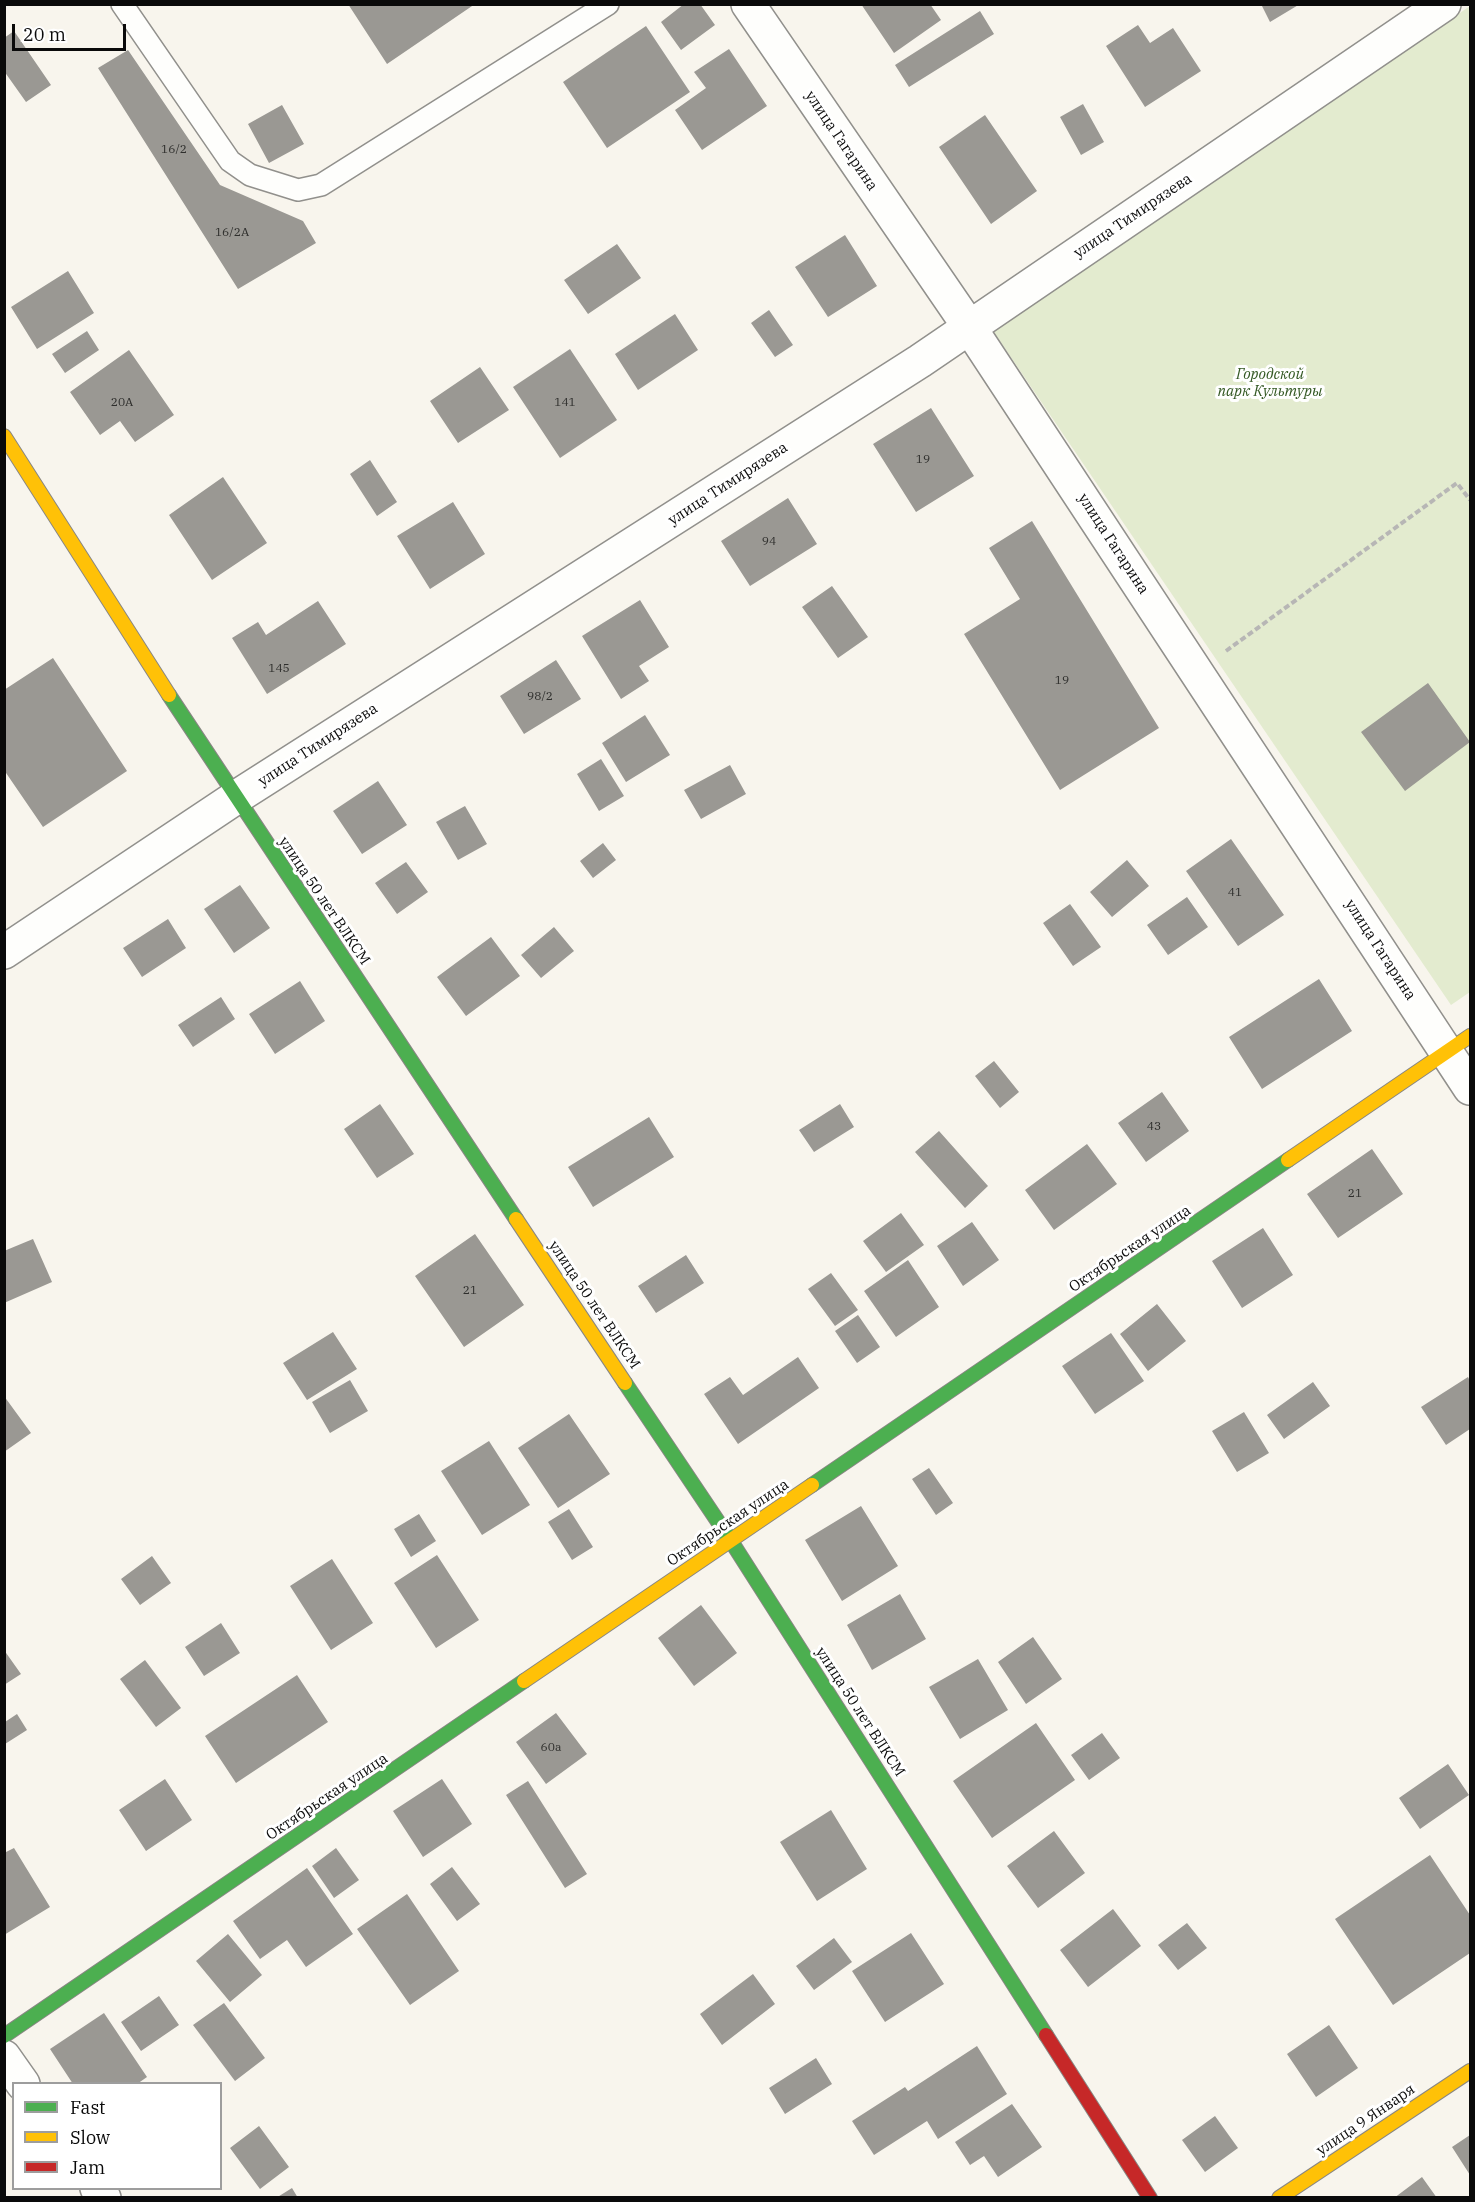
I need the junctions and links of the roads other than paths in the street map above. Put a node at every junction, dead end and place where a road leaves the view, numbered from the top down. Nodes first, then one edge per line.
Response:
1 (122, 4) edge
2 (608, 4) edge
3 (748, 4) edge
4 (1443, 4) edge
5 (970, 328) junction
6 (4, 436) edge
7 (235, 798) junction
8 (4, 952) edge
9 (1459, 1044) edge
10 (1470, 1088) edge
11 (731, 1540) junction
12 (4, 2036) edge
13 (4, 2057) edge
14 (1470, 2071) edge
15 (22, 2082) edge
16 (1150, 2198) edge
17 (1279, 2198) edge

1 - 2 lane
3 - 5 street, улица Гагарина
4 - 5 street, улица Тимирязева
5 - 7 street, улица Тимирязева
5 - 9 street, улица Гагарина
6 - 7 street, улица 50 лет ВЛКСМ
7 - 8 street, улица Тимирязева
7 - 11 street, улица 50 лет ВЛКСМ
9 - 10 street, улица Гагарина
9 - 11 street, Октябрьская улица
11 - 12 street, Октябрьская улица
11 - 16 street, улица 50 лет ВЛКСМ
13 - 15 street
14 - 17 street, улица 9 Января

